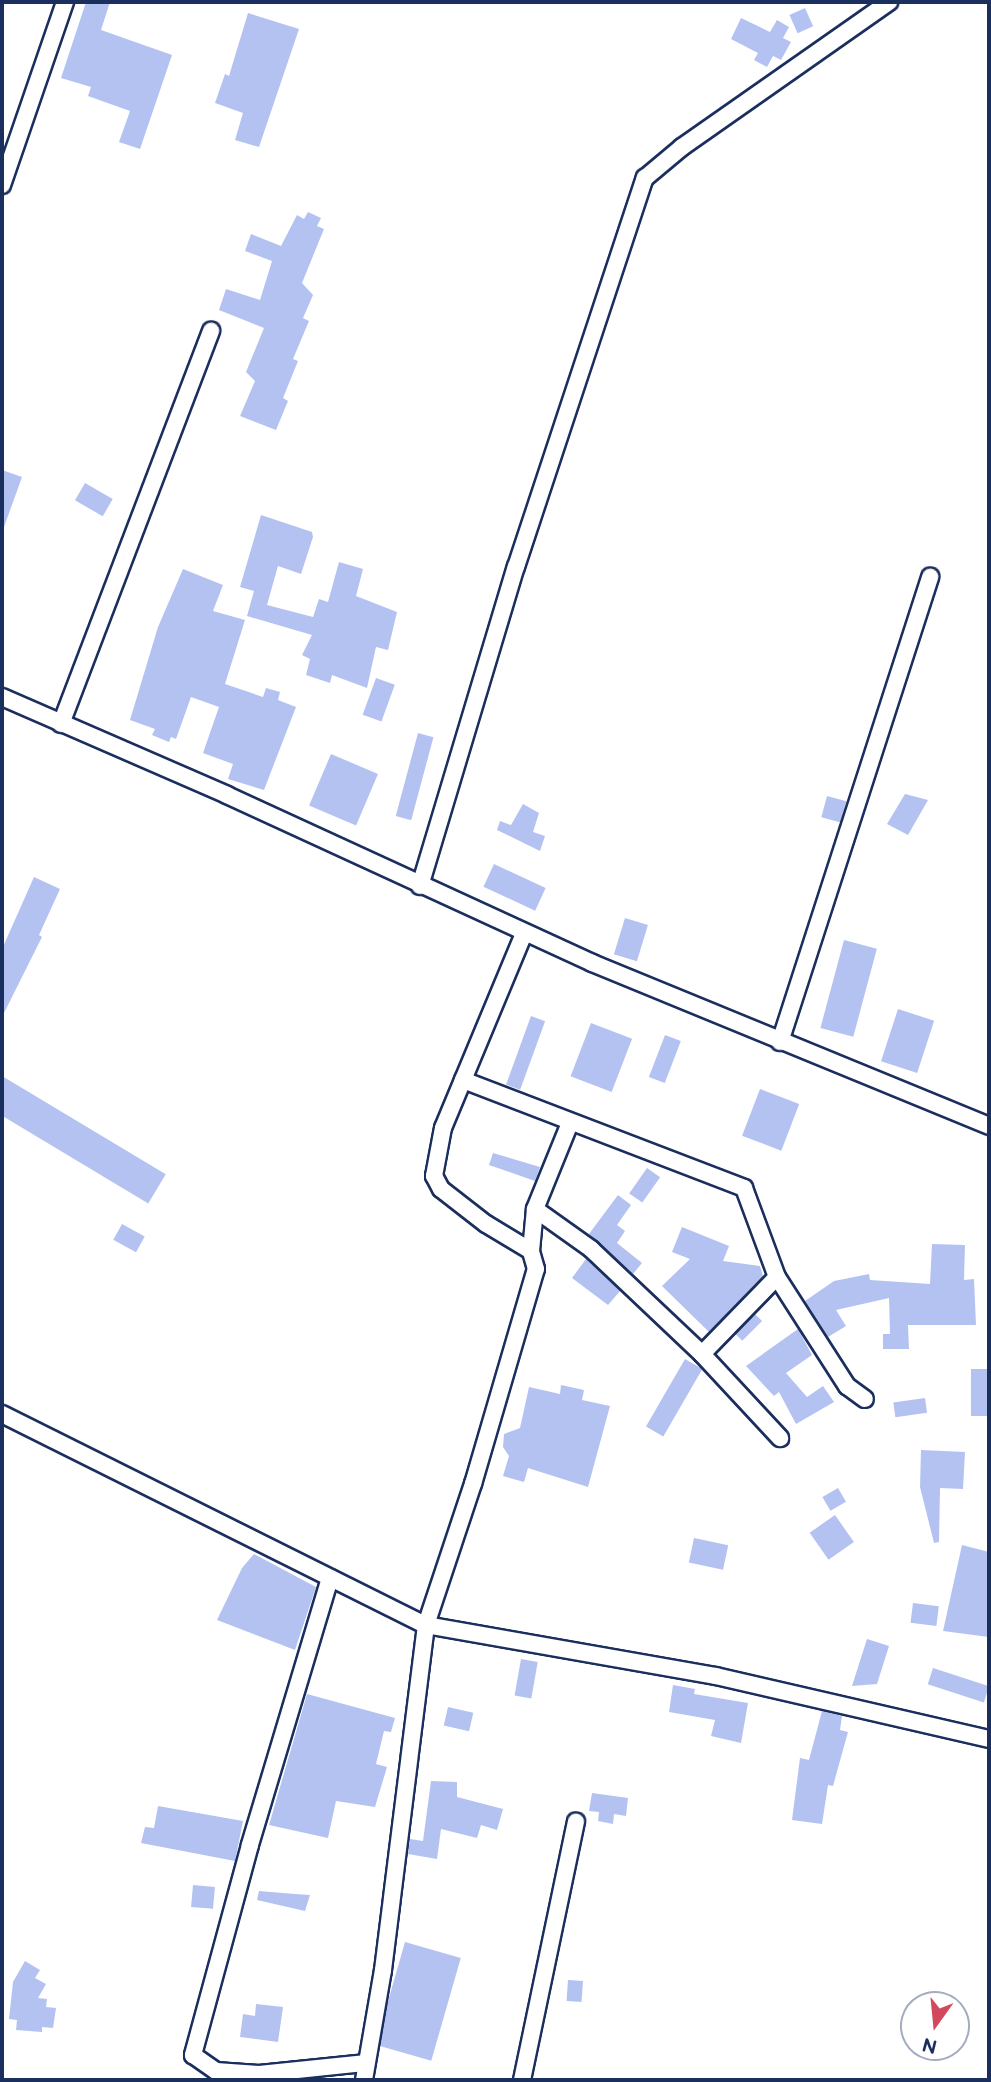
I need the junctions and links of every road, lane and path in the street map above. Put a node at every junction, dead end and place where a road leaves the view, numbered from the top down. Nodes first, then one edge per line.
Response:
1 (65, 2) edge
2 (889, 2) edge
3 (2, 185) edge
4 (211, 331) dead end
5 (930, 577) dead end
6 (2, 697) edge
7 (61, 724) junction
8 (420, 886) junction
9 (524, 933) junction
10 (780, 1042) junction
11 (463, 1080) junction
12 (570, 1123) junction
13 (989, 1126) edge
14 (535, 1209) junction
15 (531, 1251) junction
16 (777, 1277) junction
17 (702, 1354) junction
18 (865, 1399) dead end
19 (2, 1414) edge
20 (780, 1438) dead end
21 (330, 1578) junction
22 (426, 1625) junction
23 (989, 1739) edge
24 (576, 1822) dead end
25 (366, 2063) junction
26 (258, 2077) edge
27 (365, 2080) edge
28 (522, 2080) edge

1 - 3 street
2 - 8 street
4 - 7 street
5 - 10 street
6 - 7 street
7 - 8 street
8 - 9 street
9 - 10 street
9 - 11 street
10 - 13 street
11 - 12 street
11 - 15 street
12 - 14 street
12 - 16 street
14 - 15 street
14 - 17 street
15 - 22 street
16 - 17 street
16 - 18 street
17 - 20 street
19 - 21 street
21 - 22 street
21 - 26 street
22 - 23 street
22 - 25 street
24 - 28 street
25 - 26 street
25 - 27 street

